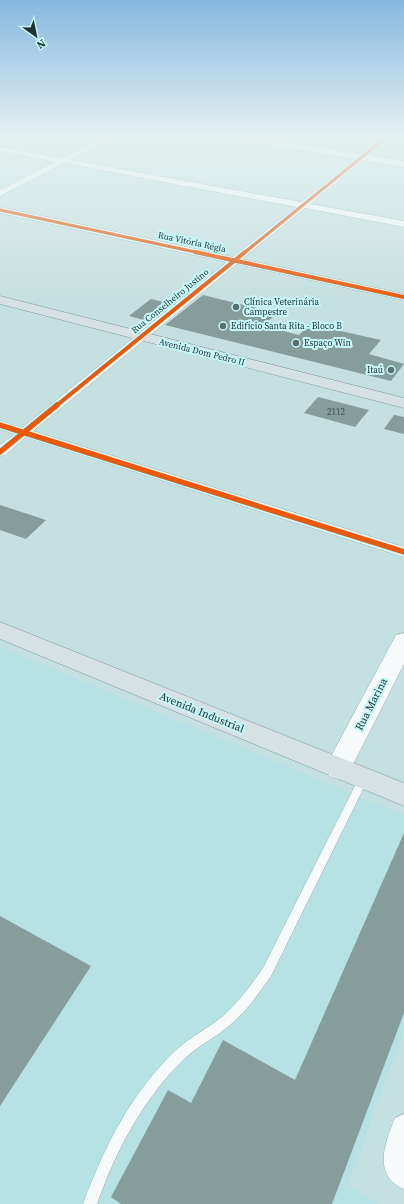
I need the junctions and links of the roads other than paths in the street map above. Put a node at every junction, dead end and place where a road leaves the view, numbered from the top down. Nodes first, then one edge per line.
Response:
1 (229, 191) edge
2 (319, 191) edge
3 (302, 205) junction
4 (0, 210) edge
5 (404, 224) edge
6 (234, 261) junction
7 (0, 293) edge
8 (404, 297) edge
9 (0, 300) edge
10 (144, 333) junction
11 (404, 395) edge
12 (404, 403) edge
13 (0, 425) edge
14 (24, 433) junction
15 (0, 452) edge
16 (404, 552) edge
17 (2, 633) edge
18 (404, 641) edge
19 (338, 768) junction
20 (364, 778) junction
21 (404, 795) edge
22 (404, 1127) edge
23 (401, 1171) edge
24 (90, 1204) edge

1 - 3 street
2 - 3 street, Rua Conselheiro Justino
3 - 5 street
3 - 6 street, Rua Conselheiro Justino
4 - 6 street, Rua Vitória Régia
6 - 8 street, Rua Vitória Régia
6 - 10 street, Rua Conselheiro Justino
7 - 10 main road, Avenida Dom Pedro II
9 - 10 main road, Avenida Dom Pedro II
10 - 11 main road, Avenida Dom Pedro II
10 - 12 main road, Avenida Dom Pedro II
10 - 14 street, Rua Conselheiro Justino
13 - 14 street
14 - 15 street, Rua Conselheiro Justino
14 - 16 street
17 - 19 main road, Avenida Industrial
18 - 19 street, Rua Marina
19 - 20 main road, Avenida Industrial
20 - 21 main road, Avenida Industrial
20 - 24 lane
22 - 23 street

